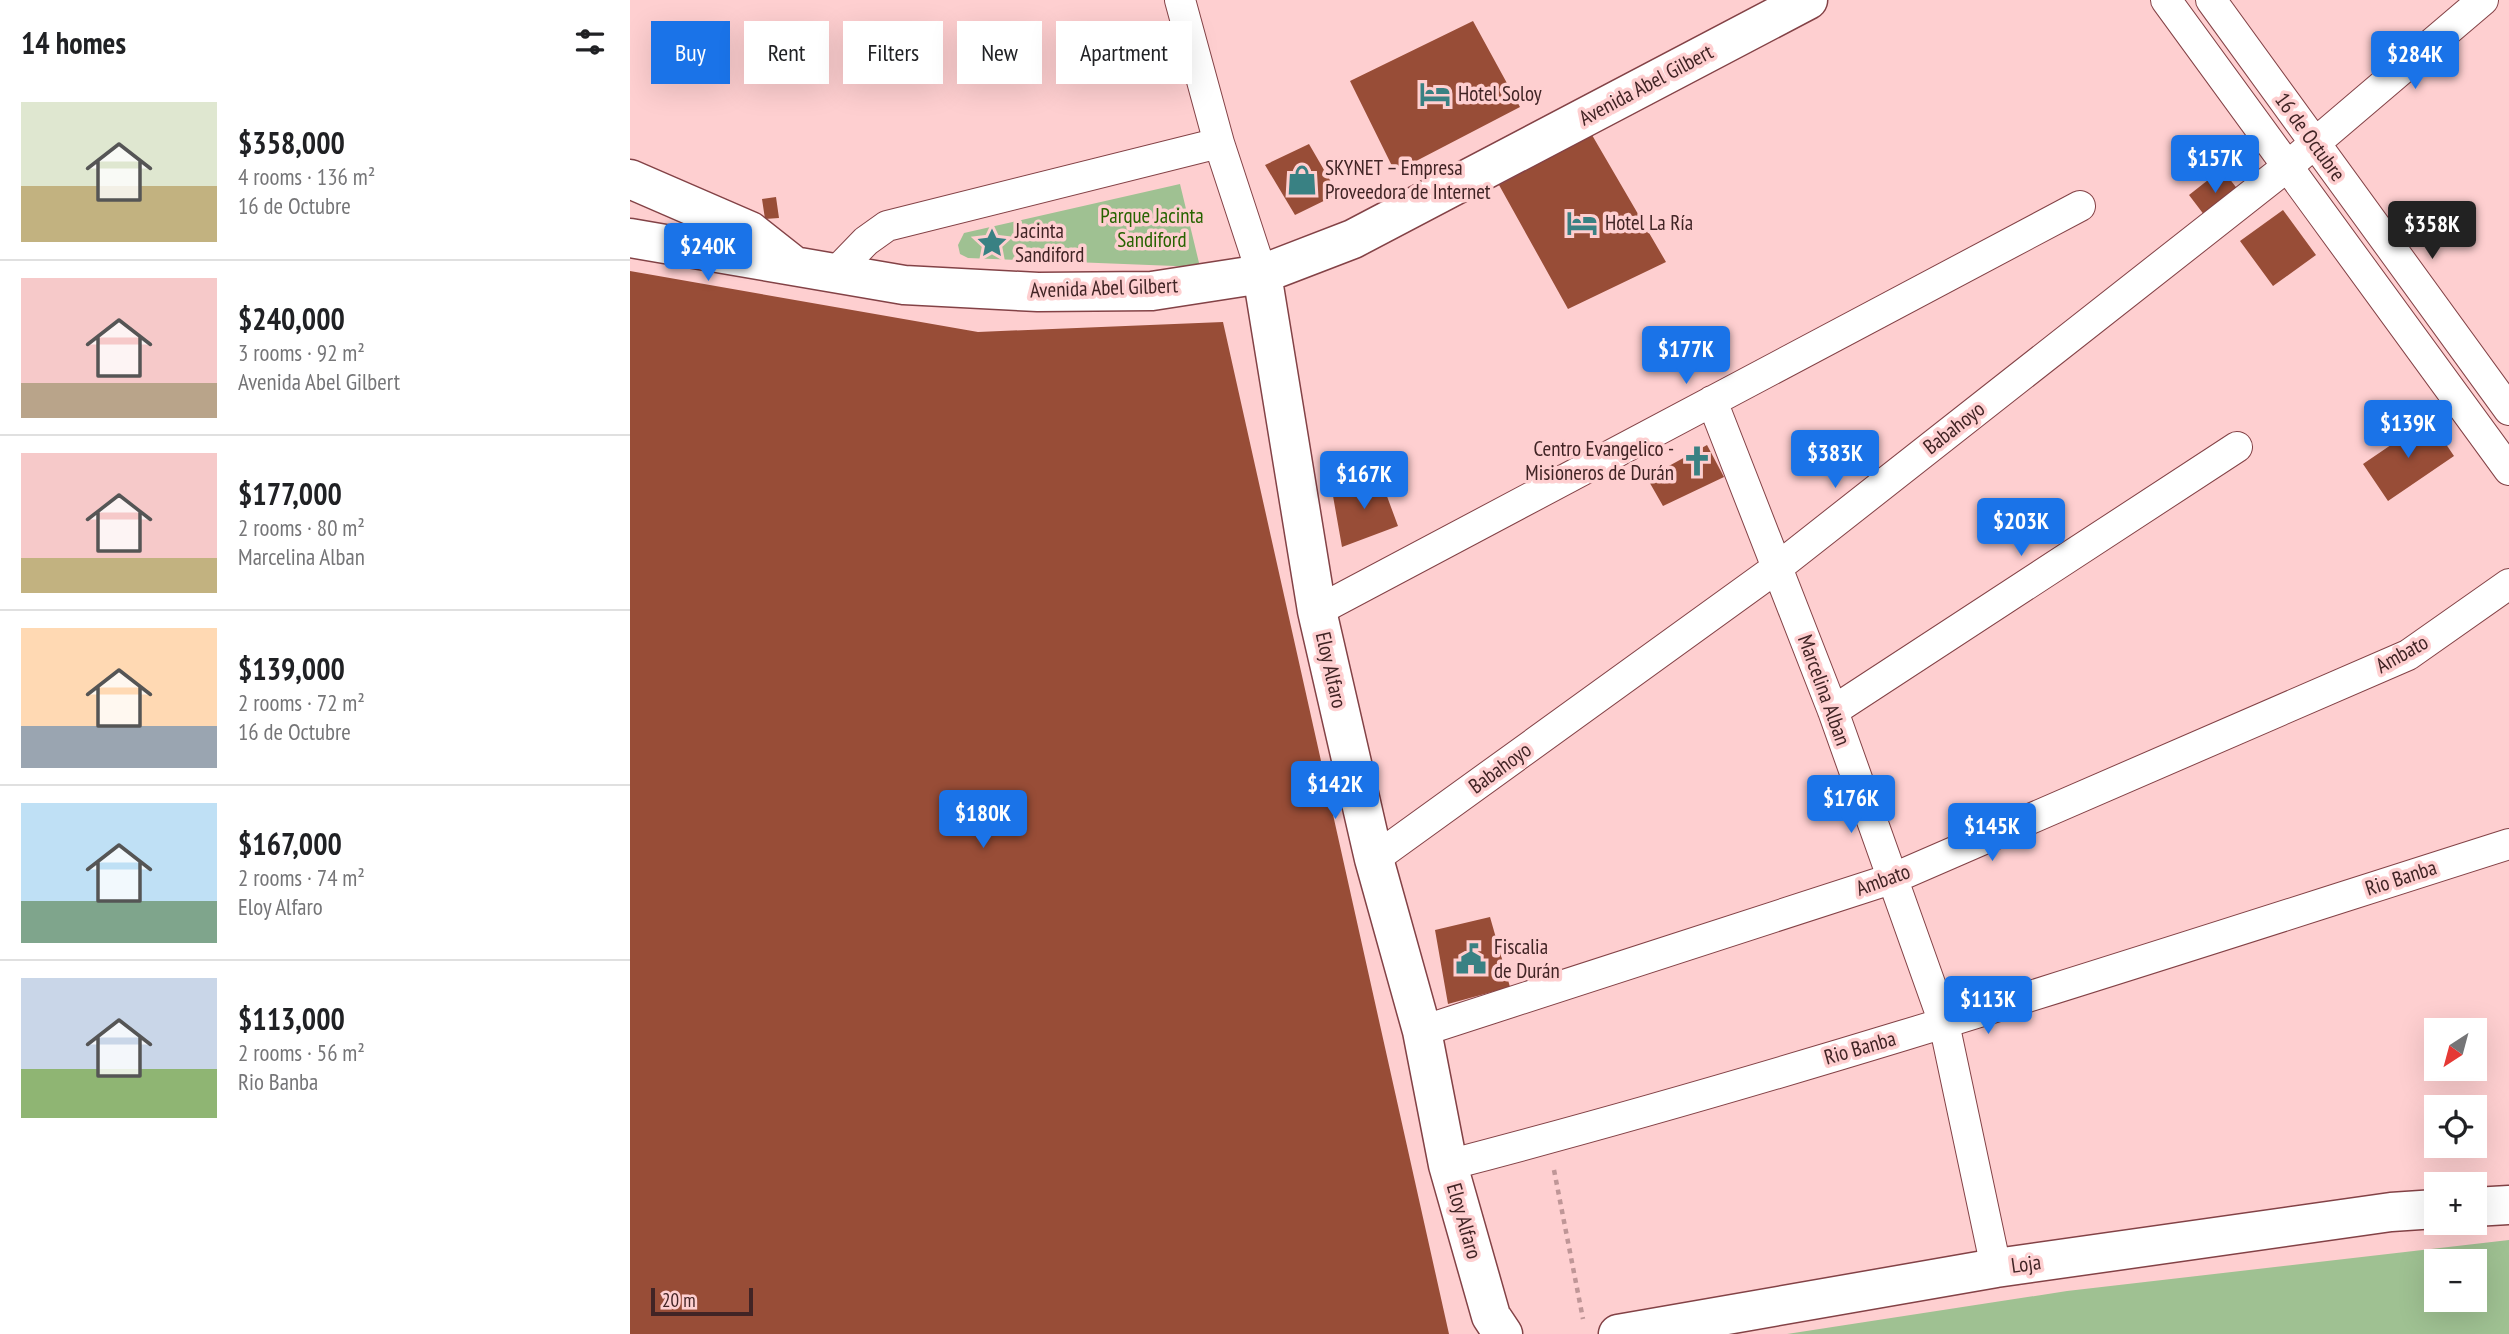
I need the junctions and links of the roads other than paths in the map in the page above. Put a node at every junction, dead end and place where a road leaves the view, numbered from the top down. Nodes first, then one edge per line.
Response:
1 (1180, 0) edge
2 (1808, 0) edge
3 (2166, 0) edge
4 (2211, 0) edge
5 (2483, 0) edge
6 (1219, 143) junction
7 (2315, 143) junction
8 (630, 165) edge
9 (2288, 166) junction
10 (630, 178) edge
11 (686, 203) junction
12 (2080, 206) dead end
13 (630, 238) edge
14 (797, 268) junction
15 (835, 273) junction
16 (1262, 274) junction
17 (1713, 401) junction
18 (2509, 410) edge
19 (2237, 447) dead end
20 (2509, 470) edge
21 (1778, 567) junction
22 (2509, 584) edge
23 (1317, 611) junction
24 (1833, 711) junction
25 (2509, 844) edge
26 (1374, 859) junction
27 (1894, 878) junction
28 (1944, 1023) junction
29 (1422, 1031) junction
30 (1448, 1165) junction
31 (2509, 1205) edge
32 (2487, 1206) edge
33 (2424, 1210) edge
34 (1996, 1268) junction
35 (1601, 1328) edge
36 (1503, 1334) edge

1 - 6 street, Eloy Alfaro
2 - 16 street, Avenida Abel Gilbert
3 - 9 street, 16 de Octubre
4 - 7 street, 16 de Octubre
5 - 7 street, Babahoyo
6 - 15 street
6 - 16 street, Eloy Alfaro
7 - 9 street, Babahoyo
7 - 18 street, 16 de Octubre
8 - 11 street
9 - 20 street, 16 de Octubre
9 - 21 street, Babahoyo
10 - 11 street
11 - 14 street
12 - 17 street
13 - 14 street, Avenida Abel Gilbert
14 - 15 street, Avenida Abel Gilbert
15 - 16 street, Avenida Abel Gilbert
16 - 23 street, Eloy Alfaro
17 - 21 street, Marcelina Alban
17 - 23 street
19 - 24 street
21 - 24 street, Marcelina Alban
21 - 26 street, Babahoyo
22 - 27 street, Ambato
23 - 26 street, Eloy Alfaro
24 - 27 street, Marcelina Alban
25 - 28 street, Rio Banba
26 - 29 street, Eloy Alfaro
27 - 28 street, Marcelina Alban
27 - 29 street, Ambato
28 - 30 street, Rio Banba
28 - 34 street, Marcelina Alban
29 - 30 street, Eloy Alfaro
30 - 36 street, Eloy Alfaro
31 - 32 street
33 - 34 street, Loja
34 - 35 street, Loja

